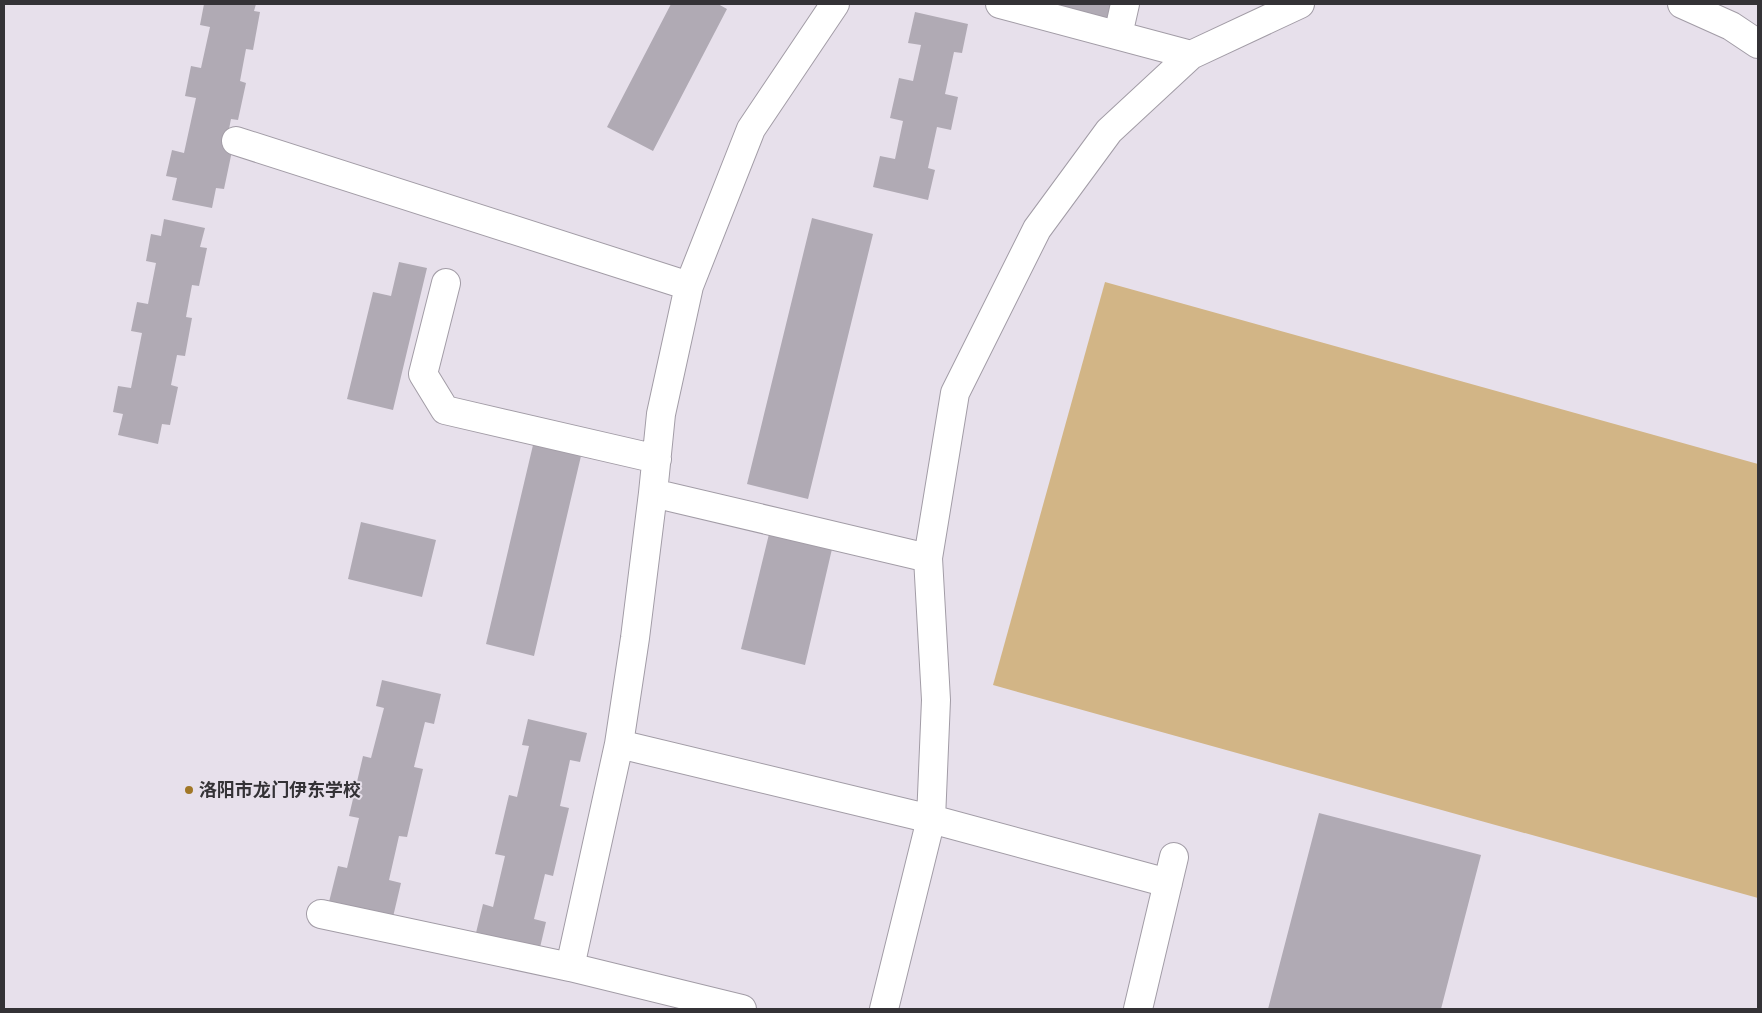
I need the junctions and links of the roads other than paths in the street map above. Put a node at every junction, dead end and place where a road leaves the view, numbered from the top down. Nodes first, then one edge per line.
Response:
1 (836, 4) edge
2 (1000, 4) edge
3 (1125, 4) edge
4 (1300, 4) edge
5 (1682, 4) edge
6 (1118, 35) junction
7 (1758, 44) edge
8 (1191, 55) junction
9 (236, 141) dead end
10 (446, 283) dead end
11 (690, 286) junction
12 (657, 459) junction
13 (654, 494) junction
14 (928, 558) junction
15 (619, 744) junction
16 (931, 819) junction
17 (321, 914) dead end
18 (570, 968) junction
19 (742, 1009) edge
20 (884, 1009) edge
21 (1138, 1009) edge

1 - 11 street
2 - 6 street
3 - 6 street
4 - 8 street
5 - 7 street
6 - 8 street
8 - 14 street
9 - 11 street
10 - 12 street
11 - 12 street
12 - 13 street
13 - 14 street
13 - 15 street
14 - 16 street
15 - 16 street
15 - 18 street
16 - 20 street
16 - 21 street
17 - 18 street
18 - 19 street

